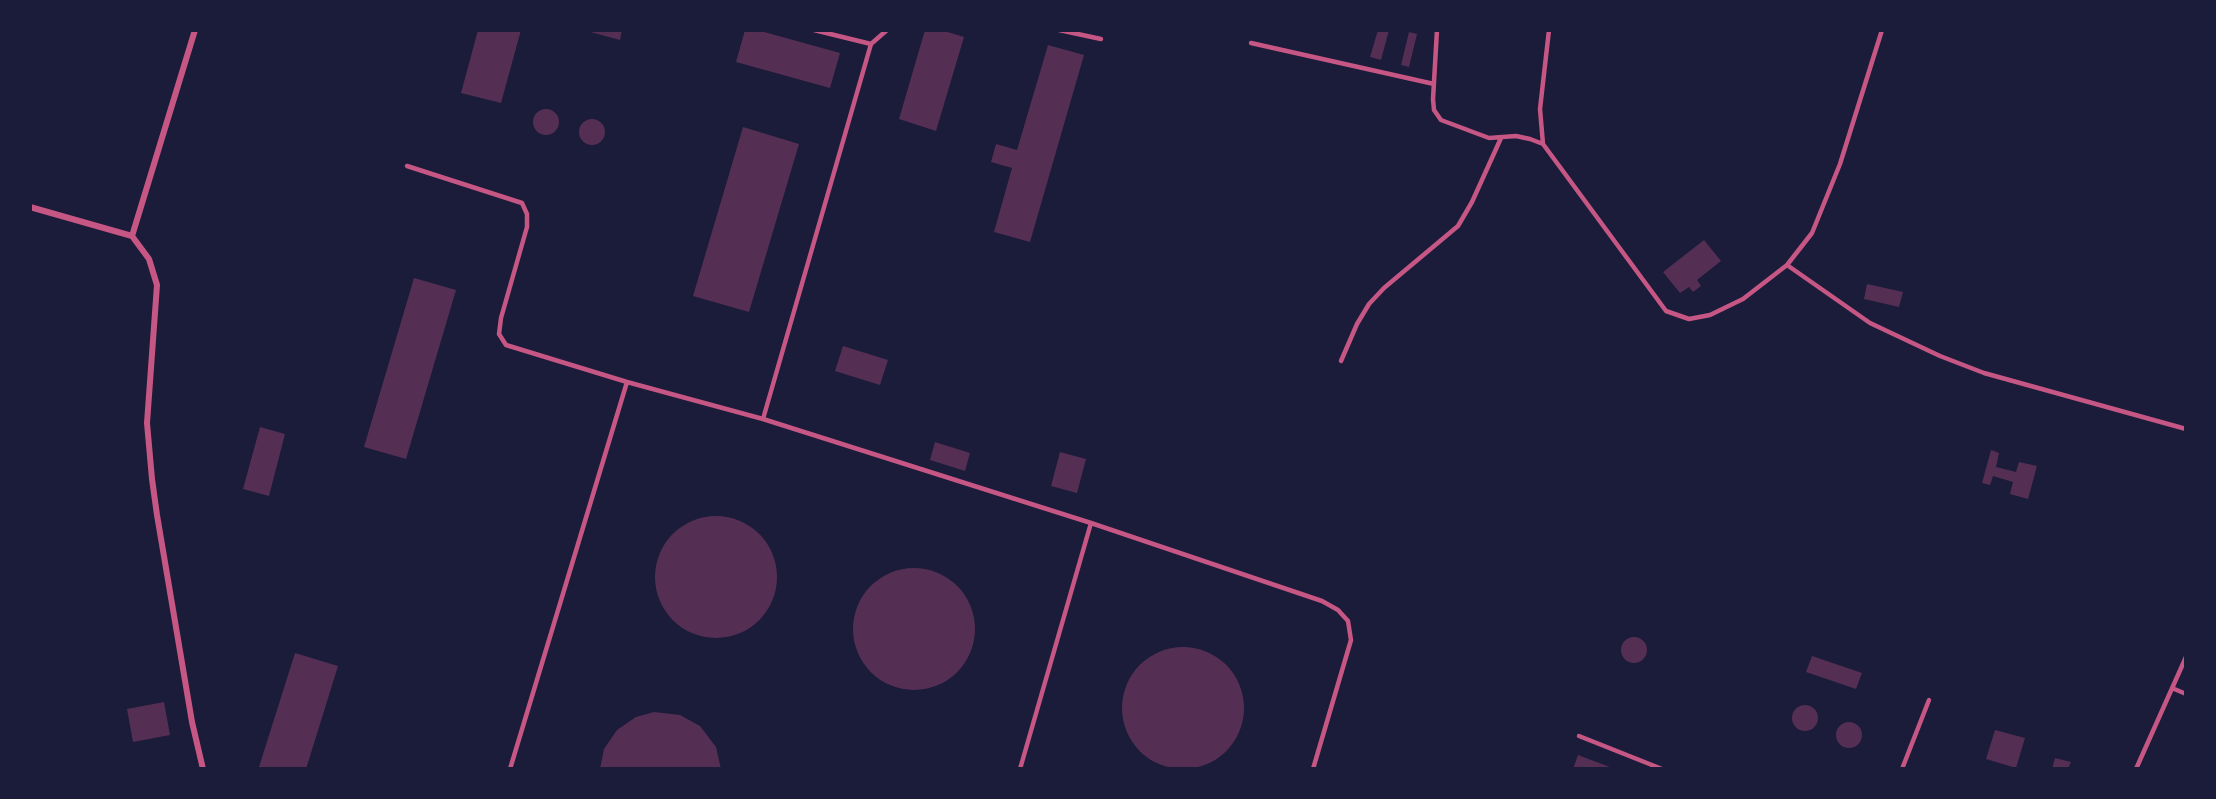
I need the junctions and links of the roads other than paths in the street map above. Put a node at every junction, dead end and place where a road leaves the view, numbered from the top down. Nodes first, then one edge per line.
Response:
1 (195, 30) edge
2 (814, 30) edge
3 (887, 30) edge
4 (1059, 30) edge
5 (1437, 30) edge
6 (1549, 30) edge
7 (1882, 30) edge
8 (1101, 39) dead end
9 (1251, 43) dead end
10 (870, 44) junction
11 (1434, 84) junction
12 (1501, 138) junction
13 (1543, 144) junction
14 (407, 166) dead end
15 (30, 207) edge
16 (132, 236) junction
17 (1787, 265) junction
18 (1341, 361) dead end
19 (627, 382) junction
20 (763, 419) junction
21 (2186, 429) edge
22 (1091, 523) junction
23 (2186, 657) edge
24 (2172, 688) junction
25 (2186, 694) edge
26 (1929, 700) dead end
27 (1579, 736) dead end
28 (203, 769) edge
29 (510, 769) edge
30 (1020, 769) edge
31 (1313, 769) edge
32 (1662, 769) edge
33 (1902, 769) edge
34 (2136, 769) edge

1 - 16 street
2 - 10 lane
3 - 10 lane
4 - 8 lane
5 - 11 lane
6 - 13 lane
7 - 17 lane
9 - 11 lane
10 - 20 lane
11 - 12 lane
12 - 13 lane
12 - 18 lane
13 - 17 lane
14 - 19 lane
15 - 16 street
16 - 28 street
17 - 21 lane
19 - 20 lane
19 - 29 lane
20 - 22 lane
22 - 30 lane
22 - 31 lane
23 - 24 lane
24 - 25 lane
24 - 34 lane
26 - 33 lane
27 - 32 lane

